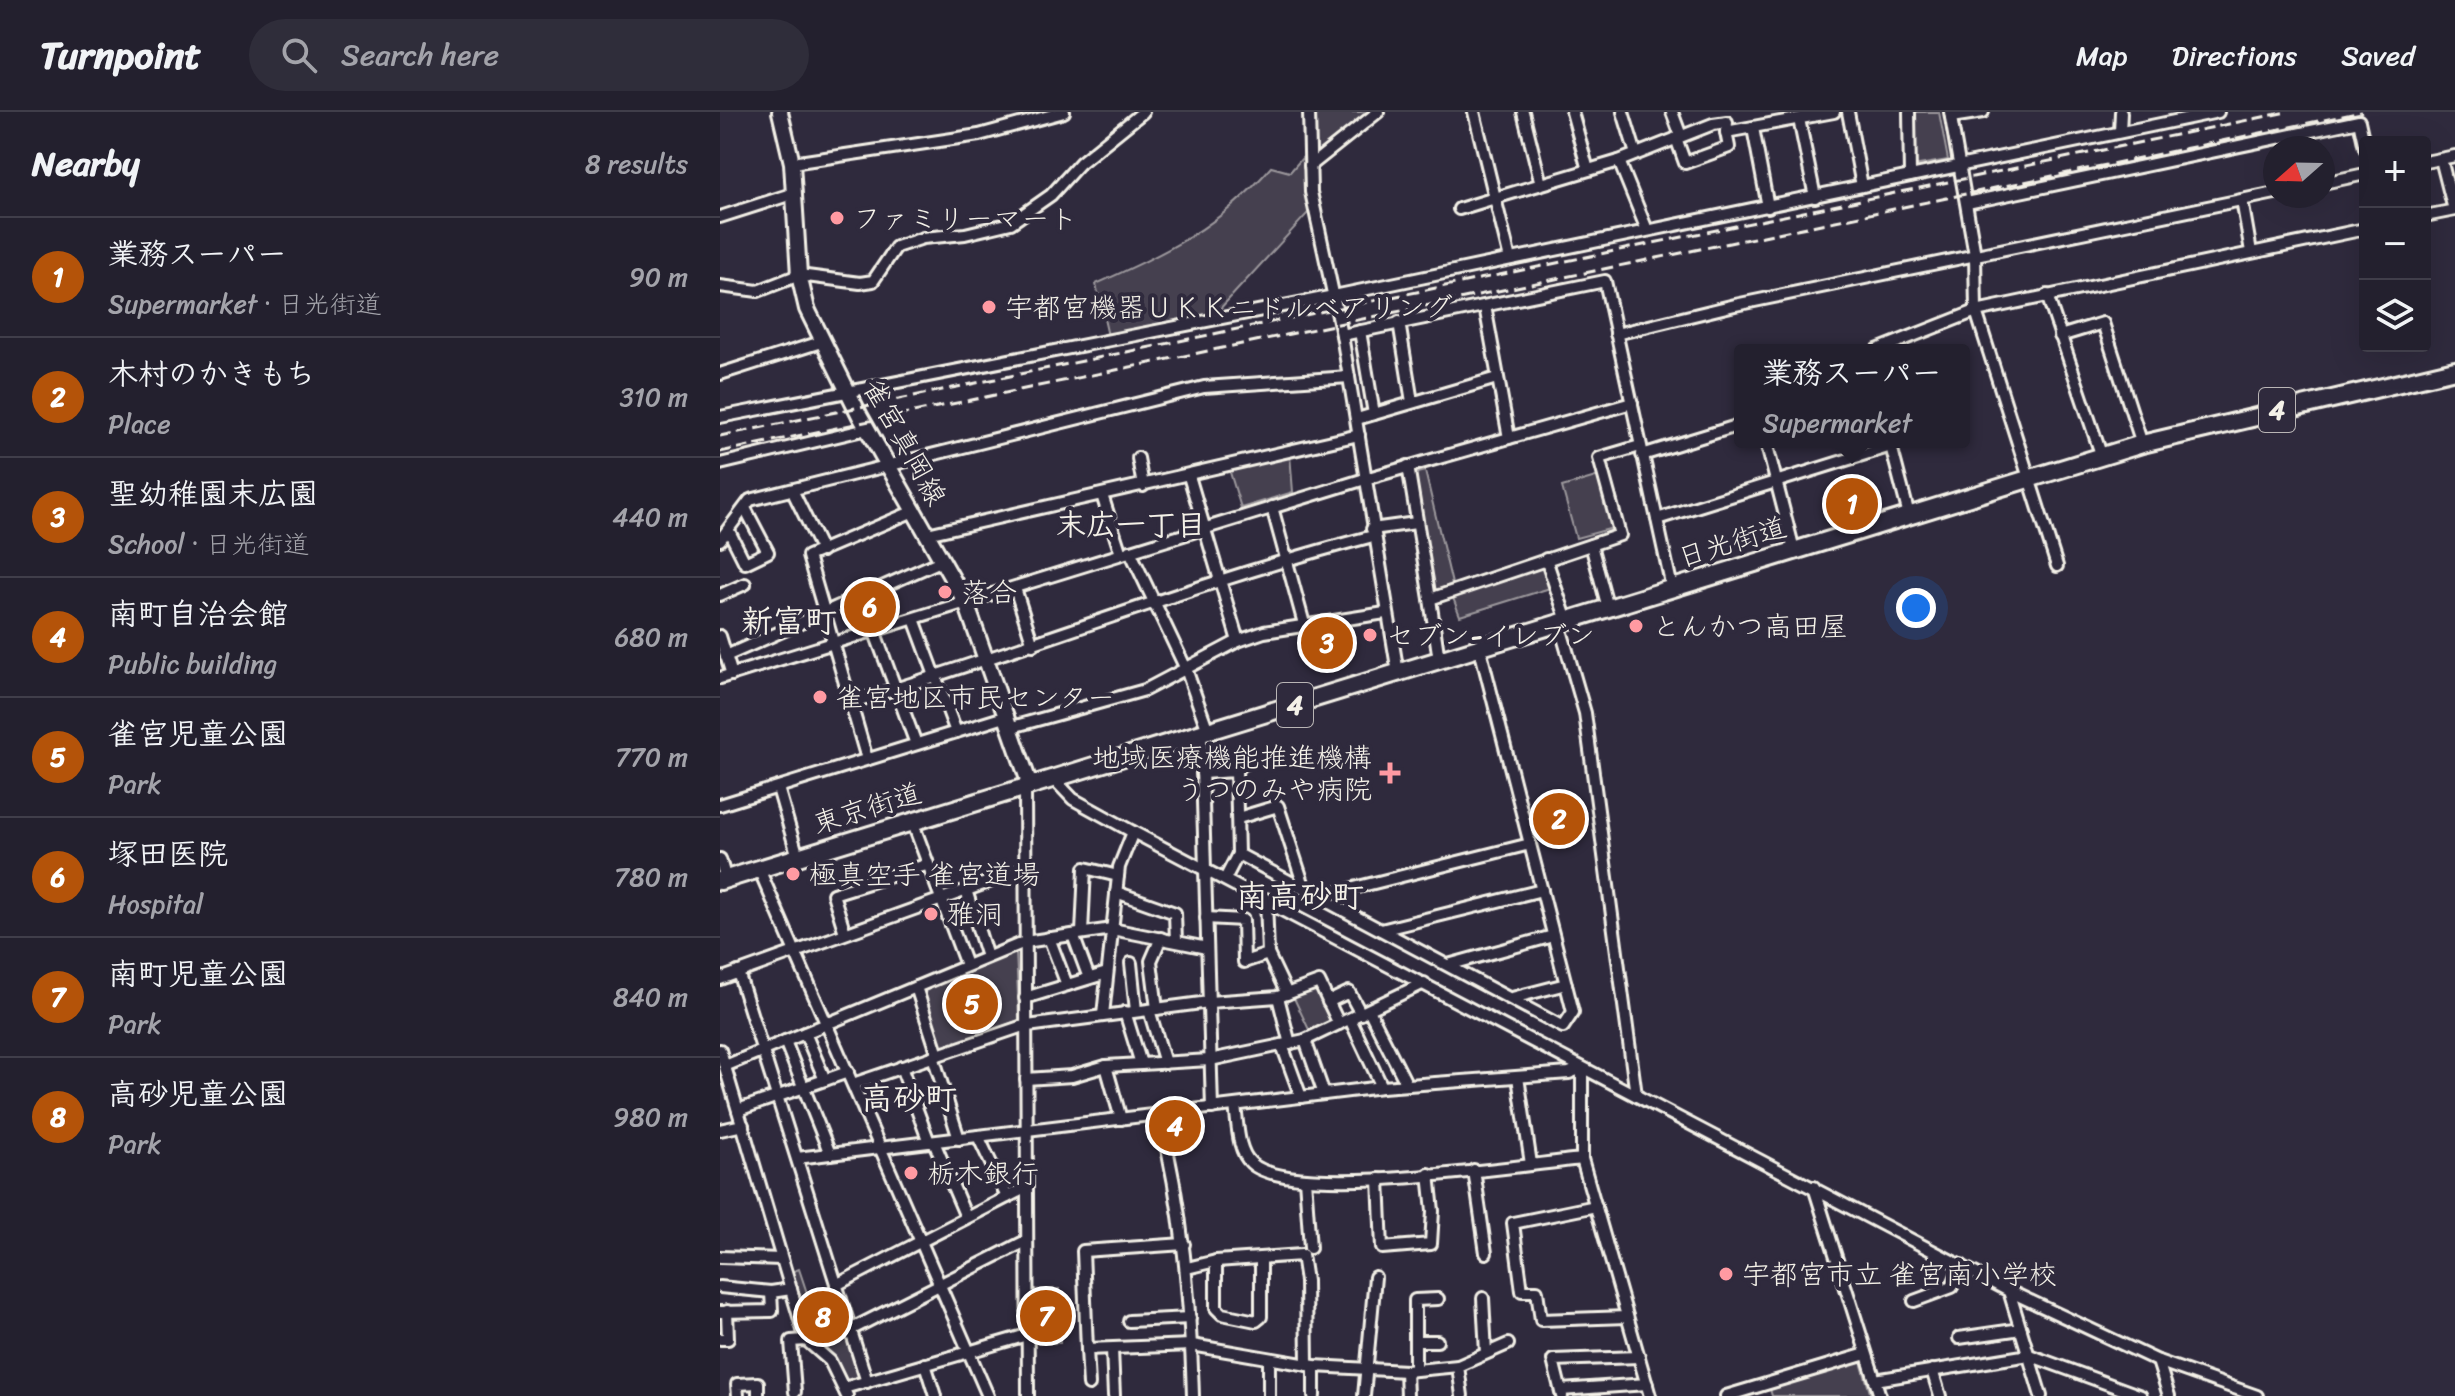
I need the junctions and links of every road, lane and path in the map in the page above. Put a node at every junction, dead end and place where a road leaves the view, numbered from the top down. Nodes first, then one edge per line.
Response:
1 (780, 112) edge
2 (1064, 112) edge
3 (1143, 112) edge
4 (1309, 112) edge
5 (1378, 112) edge
6 (1474, 112) edge
7 (1523, 112) edge
8 (1572, 112) edge
9 (1623, 112) edge
10 (1672, 112) edge
11 (1834, 112) edge
12 (1848, 112) edge
13 (1909, 112) edge
14 (1983, 112) edge
15 (2121, 112) edge
16 (2218, 112) edge
17 (1951, 114) edge
18 (1038, 116) edge
19 (1799, 119) junction
20 (1725, 122) edge
21 (1753, 128) junction
22 (2120, 132) junction
23 (2362, 136) edge
24 (1678, 137) junction
25 (1636, 154) junction
26 (2455, 156) edge
27 (2441, 159) junction
28 (1619, 161) junction
29 (2431, 161) edge
30 (792, 163) junction
31 (1960, 165) junction
32 (1310, 166) junction
33 (1588, 170) junction
34 (2359, 175) edge
35 (1910, 176) junction
36 (2335, 180) edge
37 (1541, 184) junction
38 (1862, 186) junction
39 (795, 193) junction
40 (2263, 196) edge
41 (1815, 197) junction
42 (1495, 198) junction
43 (2242, 200) junction
44 (1967, 203) junction
45 (1768, 207) junction
46 (1459, 209) dead end
47 (2455, 210) edge
48 (2431, 215) edge
49 (720, 217) edge
50 (1647, 230) junction
51 (2359, 230) edge
52 (2251, 252) junction
53 (1975, 255) junction
54 (1510, 259) junction
55 (799, 275) junction
56 (720, 286) edge
57 (2047, 295) junction
58 (1334, 296) junction
59 (1485, 306) junction
60 (1976, 311) junction
61 (1399, 322) junction
62 (1360, 331) junction
63 (1616, 334) junction
64 (1342, 335) junction
65 (2060, 336) junction
66 (821, 342) junction
67 (1892, 344) edge
68 (2455, 370) edge
69 (720, 374) edge
70 (1349, 377) junction
71 (1497, 378) junction
72 (848, 394) junction
73 (1412, 402) junction
74 (1632, 403) junction
75 (1374, 414) junction
76 (720, 417) edge
77 (1357, 419) junction
78 (1734, 427) edge
79 (867, 429) junction
80 (1359, 435) junction
81 (1509, 438) junction
82 (2142, 444) junction
83 (1767, 448) edge
84 (1878, 448) edge
85 (1891, 448) edge
86 (1641, 450) junction
87 (2102, 457) junction
88 (1138, 458) dead end
89 (720, 464) edge
90 (1408, 466) junction
91 (889, 468) junction
92 (1189, 476) junction
93 (1365, 479) junction
94 (2029, 480) junction
95 (1775, 482) junction
96 (1143, 486) junction
97 (792, 490) junction
98 (1102, 495) junction
99 (1272, 507) junction
100 (745, 508) junction
101 (914, 511) junction
102 (1909, 515) junction
103 (1657, 519) junction
104 (1416, 523) junction
105 (1205, 528) junction
106 (729, 531) junction
107 (1373, 533) junction
108 (927, 534) junction
109 (720, 540) edge
110 (1591, 545) junction
111 (1794, 550) junction
112 (822, 551) junction
113 (1126, 552) junction
114 (1287, 558) junction
115 (1546, 559) junction
116 (943, 560) junction
117 (2057, 566) dead end
118 (1219, 581) junction
119 (745, 584) dead end
120 (1015, 588) junction
121 (1672, 588) junction
122 (720, 595) edge
123 (1430, 599) junction
124 (1155, 602) junction
125 (966, 603) junction
126 (1608, 608) junction
127 (825, 613) junction
128 (1385, 613) junction
129 (914, 619) junction
130 (1563, 622) junction
131 (1304, 624) junction
132 (874, 630) junction
133 (720, 636) edge
134 (1238, 641) junction
135 (833, 642) junction
136 (1033, 645) junction
137 (1480, 649) junction
138 (726, 656) junction
139 (1439, 660) junction
140 (988, 661) junction
141 (1186, 669) junction
142 (1398, 673) junction
143 (732, 675) junction
144 (936, 677) junction
145 (720, 678) edge
146 (896, 689) junction
147 (850, 703) junction
148 (1010, 721) junction
149 (956, 732) junction
150 (1205, 732) junction
151 (916, 744) junction
152 (1265, 757) dead end
153 (867, 759) junction
154 (1236, 771) junction
155 (1202, 773) junction
156 (1053, 778) junction
157 (1027, 786) junction
158 (778, 788) junction
159 (720, 805) edge
160 (1238, 818) junction
161 (912, 821) junction
162 (1133, 832) junction
163 (1530, 844) junction
164 (1238, 854) junction
165 (798, 857) junction
166 (720, 859) edge
167 (926, 865) junction
168 (1205, 868) junction
169 (759, 869) junction
170 (1025, 869) junction
171 (1118, 876) junction
172 (1225, 879) junction
173 (723, 880) edge
174 (1305, 889) junction
175 (966, 890) junction
176 (1542, 890) junction
177 (1116, 892) junction
178 (1318, 897) junction
179 (939, 899) junction
180 (1266, 899) junction
181 (1206, 918) junction
182 (1112, 929) junction
183 (1381, 930) junction
184 (845, 933) junction
185 (1078, 934) junction
186 (1553, 936) junction
187 (1049, 938) junction
188 (1161, 938) junction
189 (1176, 941) junction
190 (1025, 942) junction
191 (1207, 948) junction
192 (794, 952) junction
193 (1268, 954) junction
194 (987, 957) junction
195 (1131, 963) dead end
196 (966, 965) junction
197 (1448, 965) junction
198 (738, 972) junction
199 (1107, 973) junction
200 (1089, 978) junction
201 (720, 979) edge
202 (1424, 983) junction
203 (1566, 984) junction
204 (1067, 985) junction
205 (916, 987) junction
206 (1283, 996) junction
207 (1025, 998) junction
208 (1512, 998) junction
209 (1209, 1002) junction
210 (1328, 1002) junction
211 (1153, 1009) junction
212 (1130, 1011) junction
213 (1360, 1014) junction
214 (1103, 1015) junction
215 (827, 1024) junction
216 (1339, 1024) junction
217 (1026, 1026) junction
218 (805, 1033) junction
219 (1305, 1040) junction
220 (785, 1041) junction
221 (1286, 1044) junction
222 (720, 1050) edge
223 (763, 1051) junction
224 (935, 1055) junction
225 (1210, 1060) junction
226 (1165, 1063) junction
227 (1141, 1064) junction
228 (725, 1066) junction
229 (1106, 1066) junction
230 (901, 1067) junction
231 (1582, 1068) junction
232 (848, 1072) junction
233 (1518, 1077) junction
234 (1026, 1079) junction
235 (825, 1080) junction
236 (853, 1084) junction
237 (1407, 1085) junction
238 (804, 1087) junction
239 (1382, 1087) junction
240 (1324, 1094) junction
241 (1636, 1095) junction
242 (777, 1097) junction
243 (1301, 1097) junction
244 (1235, 1106) junction
245 (1212, 1108) junction
246 (738, 1110) junction
247 (1159, 1114) junction
248 (1121, 1119) junction
249 (743, 1125) junction
250 (720, 1130) edge
251 (1026, 1131) junction
252 (978, 1136) junction
253 (959, 1139) junction
254 (932, 1142) junction
255 (880, 1148) junction
256 (830, 1154) junction
257 (797, 1158) junction
258 (1582, 1159) junction
259 (1531, 1164) junction
260 (1474, 1170) junction
261 (1429, 1174) junction
262 (1305, 1179) junction
263 (1379, 1179) junction
264 (1814, 1187) junction
265 (1025, 1188) junction
266 (1007, 1197) junction
267 (1596, 1206) junction
268 (966, 1217) junction
269 (920, 1240) junction
270 (1026, 1241) junction
271 (1184, 1244) junction
272 (1310, 1248) dead end
273 (1486, 1253) dead end
274 (720, 1257) edge
275 (1261, 1258) junction
276 (781, 1259) junction
277 (1216, 1261) junction
278 (1961, 1265) junction
279 (1187, 1268) junction
280 (1375, 1277) dead end
281 (836, 1285) junction
282 (940, 1286) junction
283 (720, 1287) edge
284 (791, 1289) junction
285 (2009, 1291) junction
286 (771, 1292) junction
287 (1483, 1298) dead end
288 (1438, 1299) dead end
289 (1914, 1301) dead end
290 (723, 1312) edge
291 (1627, 1317) junction
292 (1190, 1318) junction
293 (1129, 1321) dead end
294 (2021, 1329) junction
295 (850, 1330) junction
296 (1027, 1335) junction
297 (1959, 1338) dead end
298 (720, 1339) edge
299 (806, 1340) junction
300 (1415, 1341) junction
301 (1437, 1341) dead end
302 (1508, 1344) dead end
303 (1192, 1345) junction
304 (1087, 1349) junction
305 (1112, 1349) junction
306 (969, 1351) junction
307 (1486, 1353) junction
308 (1866, 1354) junction
309 (2029, 1355) junction
310 (1639, 1357) junction
311 (1269, 1359) junction
312 (2158, 1361) junction
313 (925, 1364) junction
314 (1310, 1366) junction
315 (1458, 1366) junction
316 (1365, 1369) junction
317 (1411, 1370) junction
318 (1932, 1370) junction
319 (1875, 1380) junction
320 (867, 1382) junction
321 (1647, 1384) junction
322 (1089, 1385) dead end
323 (795, 1392) dead end
324 (846, 1392) edge
325 (1028, 1393) edge
326 (1562, 1393) edge
327 (738, 1396) edge
328 (758, 1396) edge
329 (935, 1396) edge
330 (988, 1396) edge
331 (1014, 1396) edge
332 (1114, 1396) edge
333 (1193, 1396) edge
334 (1269, 1396) edge
335 (1314, 1396) edge
336 (1364, 1396) edge
337 (1407, 1396) edge
338 (1462, 1396) edge
339 (1650, 1396) edge
340 (1726, 1396) edge
341 (1880, 1396) edge
342 (1940, 1396) edge
343 (2041, 1396) edge
344 (2141, 1396) edge
345 (2169, 1396) edge
346 (2257, 1396) edge

1 - 30 main road, 雀宮真岡線
2 - 18 street
3 - 55 street
4 - 32 street
5 - 32 street
6 - 42 street
7 - 37 street
8 - 33 street
9 - 25 street
10 - 24 street
11 - 19 street
12 - 38 street
13 - 35 street
14 - 17 street
15 - 22 street
16 - 22 street
17 - 31 street
18 - 30 street
19 - 21 street
19 - 41 street
20 - 21 street
20 - 24 street
20 - 24 street
21 - 45 street
22 - 31 street
23 - 44 street
24 - 25 street
25 - 28 street
26 - 27 street
27 - 29 street
27 - 47 street
28 - 33 street
28 - 50 street
30 - 39 main road, 雀宮真岡線
31 - 35 street
31 - 44 street
32 - 58 street
33 - 37 street
34 - 36 street
35 - 38 street
37 - 42 street
38 - 41 street
39 - 49 street
39 - 55 main road, 雀宮真岡線
40 - 43 street
41 - 45 street
42 - 46 street
42 - 54 street
43 - 52 street
43 - 53 street
44 - 53 street
45 - 50 street
47 - 48 street
50 - 54 street
51 - 52 street
52 - 57 street
53 - 60 street
53 - 63 street
54 - 58 street
55 - 56 street
55 - 66 main road, 雀宮真岡線
57 - 60 street
57 - 65 street
58 - 64 street
58 - 72 street
59 - 61 street
59 - 63 street
59 - 71 street
60 - 67 street
60 - 94 street
61 - 62 street
61 - 73 street
62 - 64 street
62 - 75 street
63 - 74 street
64 - 70 street
65 - 82 street
65 - 87 street
66 - 69 street
66 - 72 main road, 雀宮真岡線
68 - 82 highway, 日光街道 / 4
70 - 77 street
70 - 91 street
71 - 73 street
71 - 81 street
72 - 76 street
72 - 79 main road, 雀宮真岡線
73 - 75 street
74 - 81 street
74 - 86 street
75 - 77 street
77 - 80 street
78 - 86 street
79 - 89 street
79 - 91 main road, 雀宮真岡線
80 - 92 street
80 - 93 street
81 - 90 street
82 - 87 highway, 日光街道 / 4
83 - 95 street
84 - 95 street
85 - 102 street
86 - 103 street
86 - 110 street
87 - 94 highway, 日光街道 / 4
88 - 96 street
90 - 93 street
90 - 104 street
91 - 97 street
91 - 101 main road, 雀宮真岡線
92 - 96 street
92 - 105 street
93 - 99 street
93 - 107 street
94 - 102 highway, 日光街道 / 4
94 - 117 street
95 - 103 street
95 - 111 street
96 - 98 street
97 - 100 street
97 - 112 street
98 - 108 street
98 - 113 street
99 - 105 street
99 - 114 street
100 - 106 street
100 - 106 street
101 - 108 main road, 雀宮真岡線
101 - 112 street
102 - 111 highway, 日光街道 / 4
103 - 121 street
104 - 107 street
104 - 123 street
105 - 113 street
105 - 118 street
106 - 109 street
107 - 114 street
107 - 128 street
108 - 116 main road, 雀宮真岡線
110 - 115 street
110 - 126 street
111 - 121 highway, 日光街道 / 4
112 - 127 street
113 - 120 street
113 - 124 street
114 - 118 street
114 - 131 street
115 - 123 street
115 - 130 street
116 - 125 main road, 雀宮真岡線
116 - 127 street
118 - 124 street
118 - 134 street
119 - 122 street
120 - 125 street
120 - 136 street
121 - 126 highway, 日光街道 / 4
123 - 139 street
124 - 136 street
124 - 141 street
125 - 129 street
125 - 140 main road, 雀宮真岡線
126 - 130 highway, 日光街道 / 4
127 - 135 street
127 - 138 street
128 - 131 street
128 - 142 street
129 - 132 street
129 - 144 street
130 - 137 highway, 日光街道 / 4
130 - 241 street
131 - 134 street
132 - 135 street
132 - 146 street
133 - 138 street
134 - 141 street
135 - 143 street
135 - 147 street
136 - 140 street
137 - 139 highway, 日光街道 / 4
137 - 163 street
138 - 143 street
139 - 142 highway, 日光街道 / 4
140 - 144 street
140 - 148 main road, 雀宮真岡線
141 - 148 street
141 - 150 street
142 - 150 highway, 日光街道 / 4
143 - 145 street
144 - 146 street
144 - 149 street
146 - 147 street
146 - 151 street
147 - 153 street
148 - 149 street
148 - 157 main road, 雀宮真岡線
149 - 151 street
150 - 155 street
150 - 156 highway, 日光街道 / 4
151 - 153 street
152 - 154 street
153 - 158 street
154 - 155 street
154 - 160 street
155 - 168 street
156 - 157 highway, 日光街道 / 4
156 - 162 street
157 - 161 highway, 東京街道 / 4
157 - 170 street
158 - 159 street
158 - 165 street
160 - 164 street
160 - 174 street
161 - 165 highway, 東京街道 / 4
161 - 167 street
162 - 168 street
162 - 171 street
163 - 176 street
163 - 178 street
164 - 172 street
164 - 174 street
165 - 169 highway, 東京街道 / 4
166 - 173 street
167 - 179 street
167 - 184 street
168 - 172 street
168 - 181 street
169 - 173 highway, 東京街道 / 4
169 - 192 street
170 - 175 street
170 - 190 street
171 - 177 street
171 - 185 street
172 - 180 street
174 - 178 street
175 - 179 street
175 - 194 street
176 - 183 street
176 - 186 street
177 - 182 street
177 - 189 street
178 - 183 street
179 - 184 street
179 - 196 street
180 - 193 street
180 - 202 street
181 - 191 street
181 - 193 street
182 - 185 street
182 - 188 street
182 - 199 street
183 - 197 street
184 - 192 street
185 - 187 street
185 - 200 street
186 - 197 street
186 - 203 street
187 - 190 street
187 - 204 street
188 - 189 street
188 - 211 street
189 - 191 street
190 - 194 street
190 - 207 street
191 - 209 street
192 - 198 street
192 - 215 street
193 - 206 street
194 - 196 street
195 - 212 street
196 - 205 street
197 - 208 street
198 - 201 street
198 - 223 street
199 - 200 street
199 - 214 street
200 - 204 street
202 - 213 street
202 - 231 street
203 - 208 street
203 - 208 street
204 - 207 street
205 - 215 street
205 - 224 street
206 - 209 street
206 - 210 street
206 - 221 street
207 - 217 street
209 - 211 street
209 - 225 street
210 - 213 street
210 - 216 street
211 - 212 street
211 - 226 street
212 - 214 street
212 - 227 street
213 - 216 street
213 - 237 street
213 - 239 street
214 - 217 street
215 - 218 street
215 - 232 street
216 - 219 street
217 - 224 street
217 - 234 street
218 - 220 street
218 - 235 street
219 - 221 street
219 - 240 street
220 - 223 street
220 - 238 street
221 - 225 street
221 - 243 street
222 - 228 street
223 - 228 street
223 - 242 street
224 - 230 street
224 - 253 street
225 - 226 street
225 - 245 street
226 - 227 street
227 - 229 street
228 - 246 street
229 - 234 street
229 - 248 street
230 - 236 street
230 - 254 street
231 - 233 street
231 - 241 street
231 - 258 street
232 - 235 street
232 - 236 street
233 - 237 street
233 - 259 street
234 - 251 street
235 - 238 street
236 - 255 street
237 - 239 street
238 - 242 street
238 - 256 street
239 - 240 street
240 - 243 street
241 - 264 street
242 - 246 street
242 - 257 street
243 - 244 street
244 - 245 street
244 - 262 street
245 - 247 street
246 - 249 street
247 - 248 street
247 - 271 street
248 - 251 street
249 - 250 street
249 - 276 street
251 - 252 street
251 - 265 street
252 - 253 street
252 - 266 street
253 - 254 street
254 - 255 street
254 - 268 street
255 - 256 street
255 - 269 street
256 - 257 street
257 - 281 street
258 - 259 street
258 - 267 street
259 - 260 street
260 - 261 street
260 - 273 street
261 - 263 street
261 - 263 street
262 - 263 street
262 - 272 street
264 - 278 street
264 - 308 street
265 - 266 street
265 - 270 street
266 - 268 street
267 - 291 street
267 - 291 street
268 - 269 street
269 - 281 street
269 - 282 street
270 - 282 street
270 - 296 street
271 - 279 street
271 - 304 street
274 - 276 street
275 - 277 street
275 - 277 street
275 - 314 street
276 - 284 street
277 - 279 street
278 - 285 street
278 - 289 street
279 - 292 street
280 - 316 street
281 - 295 street
282 - 295 street
282 - 306 street
283 - 286 street
284 - 286 street
284 - 299 street
285 - 294 street
285 - 312 street
286 - 290 street
287 - 307 street
288 - 300 street
290 - 298 street
291 - 310 street
292 - 293 street
292 - 303 street
294 - 297 street
294 - 309 street
295 - 320 street
296 - 306 street
296 - 325 street
299 - 323 street
299 - 324 street
300 - 301 street
300 - 317 street
302 - 307 street
303 - 305 street
303 - 311 street
303 - 333 street
304 - 305 street
304 - 322 street
305 - 332 street
306 - 313 street
306 - 330 street
307 - 315 street
308 - 319 street
308 - 340 street
309 - 318 street
309 - 343 street
309 - 344 street
310 - 321 street
310 - 326 street
311 - 314 street
311 - 334 street
312 - 345 street
312 - 346 street
313 - 320 street
313 - 329 street
314 - 316 street
314 - 335 street
315 - 317 street
315 - 338 street
316 - 317 street
316 - 336 street
317 - 337 street
318 - 319 street
318 - 342 street
319 - 341 street
320 - 324 street
321 - 326 street
321 - 339 street
325 - 331 street
327 - 328 street

